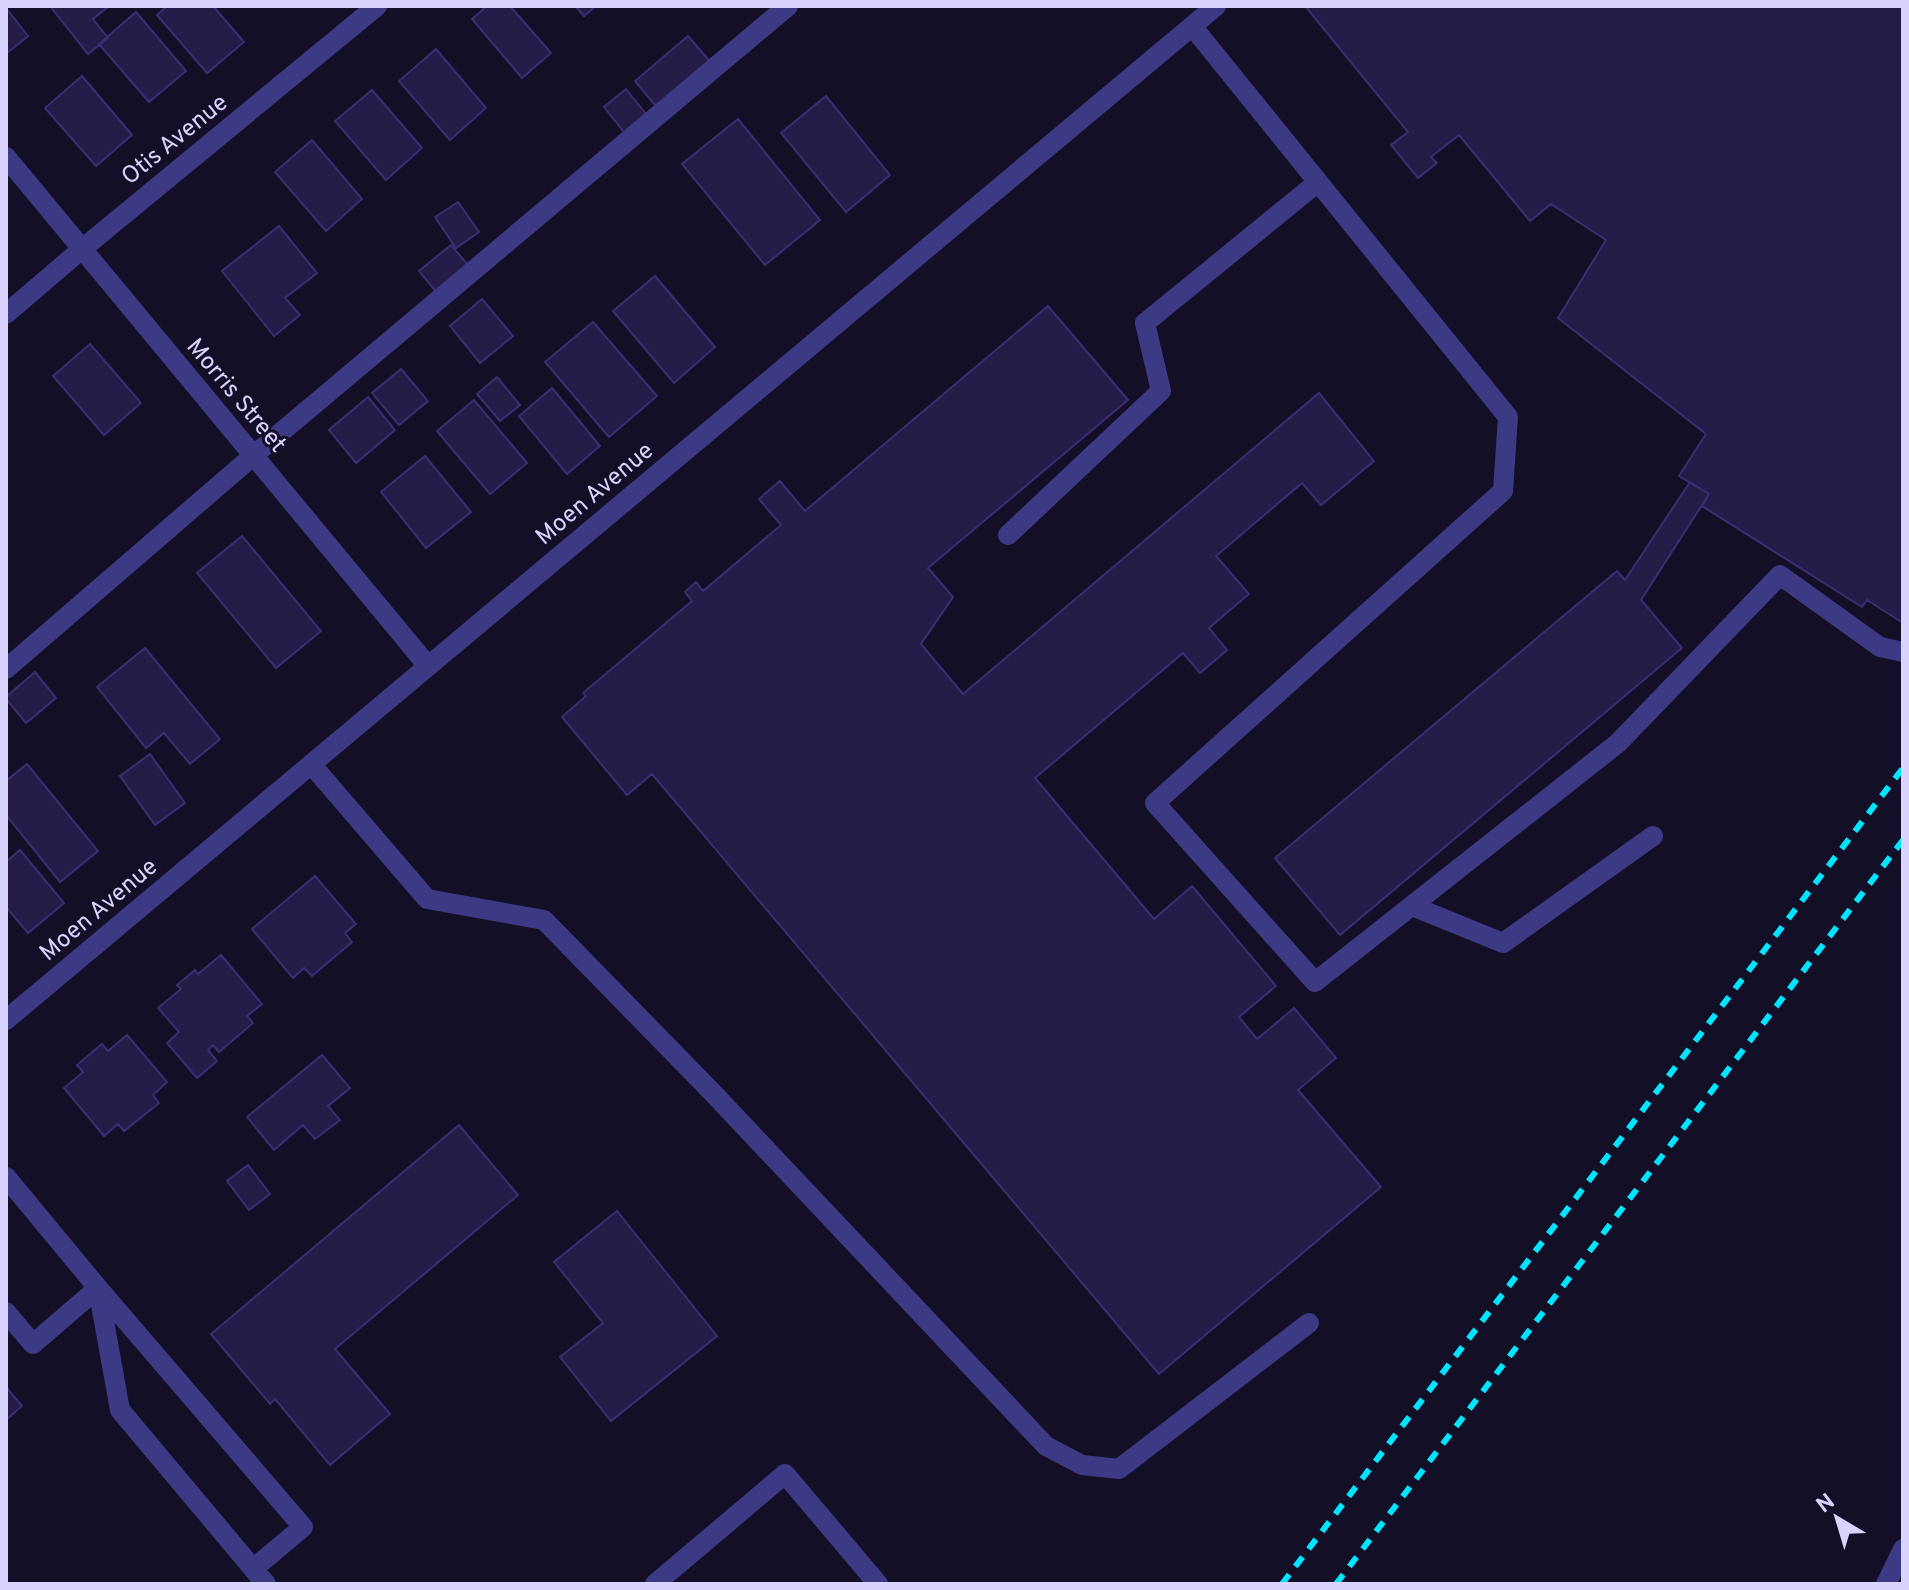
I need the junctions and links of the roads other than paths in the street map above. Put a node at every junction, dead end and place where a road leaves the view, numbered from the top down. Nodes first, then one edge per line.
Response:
1 (377, 6) edge
2 (788, 6) edge
3 (1216, 6) edge
4 (1192, 26) junction
5 (6, 157) edge
6 (1318, 182) junction
7 (82, 249) junction
8 (6, 314) edge
9 (254, 455) junction
10 (1008, 535) dead end
11 (1903, 652) edge
12 (428, 666) junction
13 (6, 669) edge
14 (311, 764) junction
15 (1653, 836) dead end
16 (1412, 906) junction
17 (6, 1020) edge
18 (6, 1177) edge
19 (98, 1288) junction
20 (6, 1312) edge
21 (1309, 1323) dead end
22 (1903, 1549) edge
23 (259, 1576) edge
24 (655, 1584) edge
25 (878, 1584) edge
26 (1886, 1584) edge

1 - 7 street, Otis Avenue
2 - 9 street
3 - 4 street, Moen Avenue
4 - 6 street
4 - 12 street, Moen Avenue
5 - 7 street, Morris Street
6 - 10 street
6 - 16 street
7 - 8 street, Otis Avenue
7 - 9 street, Morris Street
9 - 12 street, Morris Street
9 - 13 street
11 - 16 street
12 - 14 street, Moen Avenue
14 - 17 street, Moen Avenue
14 - 21 street
15 - 16 street
18 - 19 street
19 - 20 street
19 - 23 street
19 - 23 street
22 - 26 street
24 - 25 street

